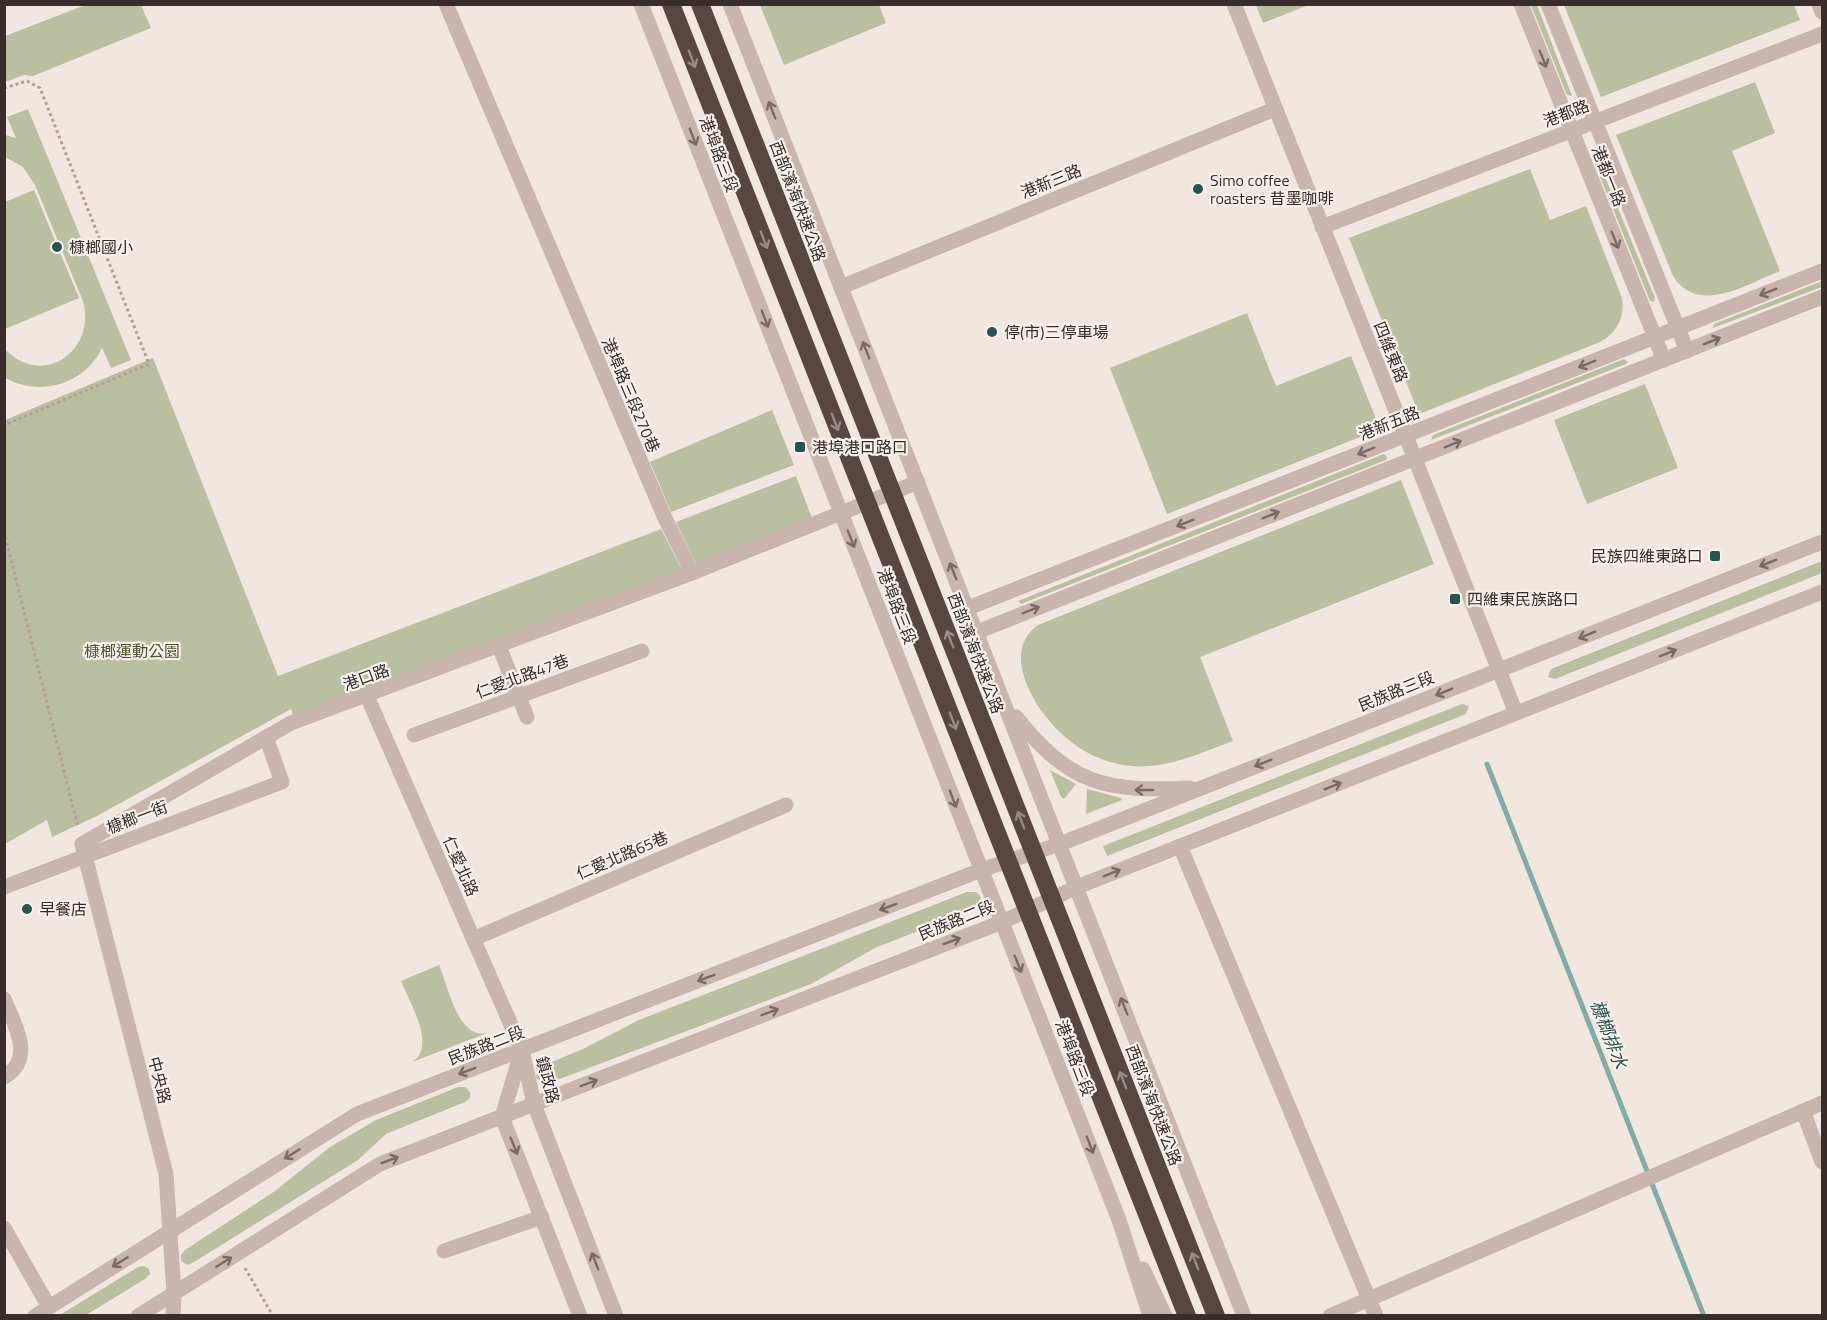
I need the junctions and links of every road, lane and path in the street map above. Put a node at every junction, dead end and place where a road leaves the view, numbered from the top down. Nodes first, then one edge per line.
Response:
1 (446, 4) edge
2 (641, 4) edge
3 (671, 4) edge
4 (700, 4) edge
5 (730, 4) edge
6 (1233, 4) edge
7 (1521, 4) edge
8 (1548, 4) edge
9 (1820, 4) edge
10 (1822, 12) edge
11 (1822, 34) edge
12 (4, 88) edge
13 (1275, 109) junction
14 (1594, 122) junction
15 (1571, 131) junction
16 (1322, 227) junction
17 (1822, 270) edge
18 (841, 287) junction
19 (1822, 297) edge
20 (1677, 328) junction
21 (1654, 337) junction
22 (1687, 351) junction
23 (1664, 360) junction
24 (4, 425) edge
25 (1405, 435) junction
26 (1414, 459) junction
27 (918, 482) junction
28 (841, 513) junction
29 (4, 531) edge
30 (1822, 542) edge
31 (692, 573) junction
32 (1822, 593) edge
33 (968, 608) junction
34 (977, 632) junction
35 (499, 646) junction
36 (642, 651) dead end
37 (1499, 670) junction
38 (367, 696) junction
39 (519, 696) junction
40 (1005, 703) junction
41 (1516, 713) junction
42 (527, 717) dead end
43 (414, 735) dead end
44 (266, 737) junction
45 (1202, 788) junction
46 (786, 805) dead end
47 (1060, 844) junction
48 (1180, 846) junction
49 (83, 850) junction
50 (981, 870) junction
51 (4, 887) edge
52 (1077, 887) junction
53 (1002, 922) junction
54 (473, 939) junction
55 (4, 999) edge
56 (522, 1050) junction
57 (4, 1077) edge
58 (1822, 1103) edge
59 (534, 1104) junction
60 (1803, 1112) junction
61 (502, 1117) junction
62 (1822, 1162) edge
63 (1197, 1190) junction
64 (542, 1217) junction
65 (1119, 1220) junction
66 (4, 1228) edge
67 (170, 1231) junction
68 (444, 1251) dead end
69 (236, 1255) junction
70 (174, 1293) junction
71 (1368, 1298) junction
72 (49, 1307) junction
73 (35, 1316) edge
74 (138, 1316) edge
75 (173, 1316) edge
76 (273, 1316) edge
77 (580, 1316) edge
78 (616, 1316) edge
79 (1150, 1316) edge
80 (1166, 1316) edge
81 (1187, 1316) edge
82 (1216, 1316) edge
83 (1235, 1316) edge
84 (1244, 1316) edge
85 (1329, 1316) edge
86 (1376, 1316) edge

1 - 31 street, 港埠路三段270巷
2 -> 28 street, 港埠路三段
3 -> 81 highway, bridge
82 -> 4 highway, 西部濱海快速公路, bridge
18 -> 5 street
6 - 13 street, 四維東路
7 -> 15 street, 港都一路
8 - 14 street, 港都一路
9 - 10 street
11 - 14 street, 港都路
12 - 24 path
13 - 16 street, 四維東路
13 - 18 street, 港新三路
14 - 15 street, 港都路
14 - 20 street, 港都一路
15 - 16 street, 港都路
15 -> 21 street, 港都一路
16 - 25 street, 四維東路
17 -> 20 street, 港新五路
27 -> 18 street
22 -> 19 street
20 - 21 street, 港新五路
20 - 22 street, 港都一路
21 - 23 street, 港都一路
21 -> 25 street, 港新五路
22 - 23 street
26 -> 23 street
25 - 26 street, 四維東路
25 -> 33 street, 港新五路
34 -> 26 street
26 - 37 street, 四維東路
27 - 28 street
33 -> 27 street
28 - 31 street
28 -> 50 street, 港埠路三段
29 - 49 path
30 -> 37 street, 民族路三段
31 - 35 street, 港口路
41 -> 32 street
33 - 34 street
34 - 40 street
35 - 38 street, 港口路
35 - 39 street
36 - 39 street, 仁愛北路47巷
37 - 41 street, 四維東路
37 -> 45 street, 民族路三段
38 - 44 street, 港口路
38 - 54 street, 仁愛北路
39 - 42 street
39 - 43 street, 仁愛北路47巷
45 -> 40 street
40 - 47 street
48 -> 41 street
44 - 49 street, 港口路
44 - 49 street, 槺榔一街
45 - 47 street, 民族路三段
46 - 54 street, 仁愛北路65巷
47 - 50 street, 民族路三段
47 - 52 street
52 -> 48 street
48 - 71 street
49 - 51 street, 槺榔一街
49 - 67 street, 中央路
50 - 53 street, 港埠路三段
50 -> 56 street, 民族路二段
52 - 53 street, 民族路二段
63 -> 52 street
59 -> 53 street, 民族路二段
53 -> 65 street, 港埠路三段
54 - 56 street, 仁愛北路
55 - 57 street
56 - 59 street, 鎮政路
56 - 61 street, 鎮政路
56 -> 67 street, 民族路二段
58 - 60 street
59 - 61 street, 民族路二段
78 -> 59 street, 鎮政路
60 - 62 street
60 - 71 street
61 -> 64 street
69 -> 61 street, 民族路二段
63 - 83 street
63 - 84 street
64 - 68 street
64 - 77 street
65 - 79 street, 港埠路三段
65 - 80 street, 港埠路三段
66 - 72 street
67 - 70 street, 中央路
67 -> 72 street, 民族路二段
70 -> 69 street, 民族路二段
69 - 76 path
70 - 74 street, 民族路二段
70 - 75 street, 中央路
71 - 85 street
71 - 86 street
72 - 73 street, 民族路二段

